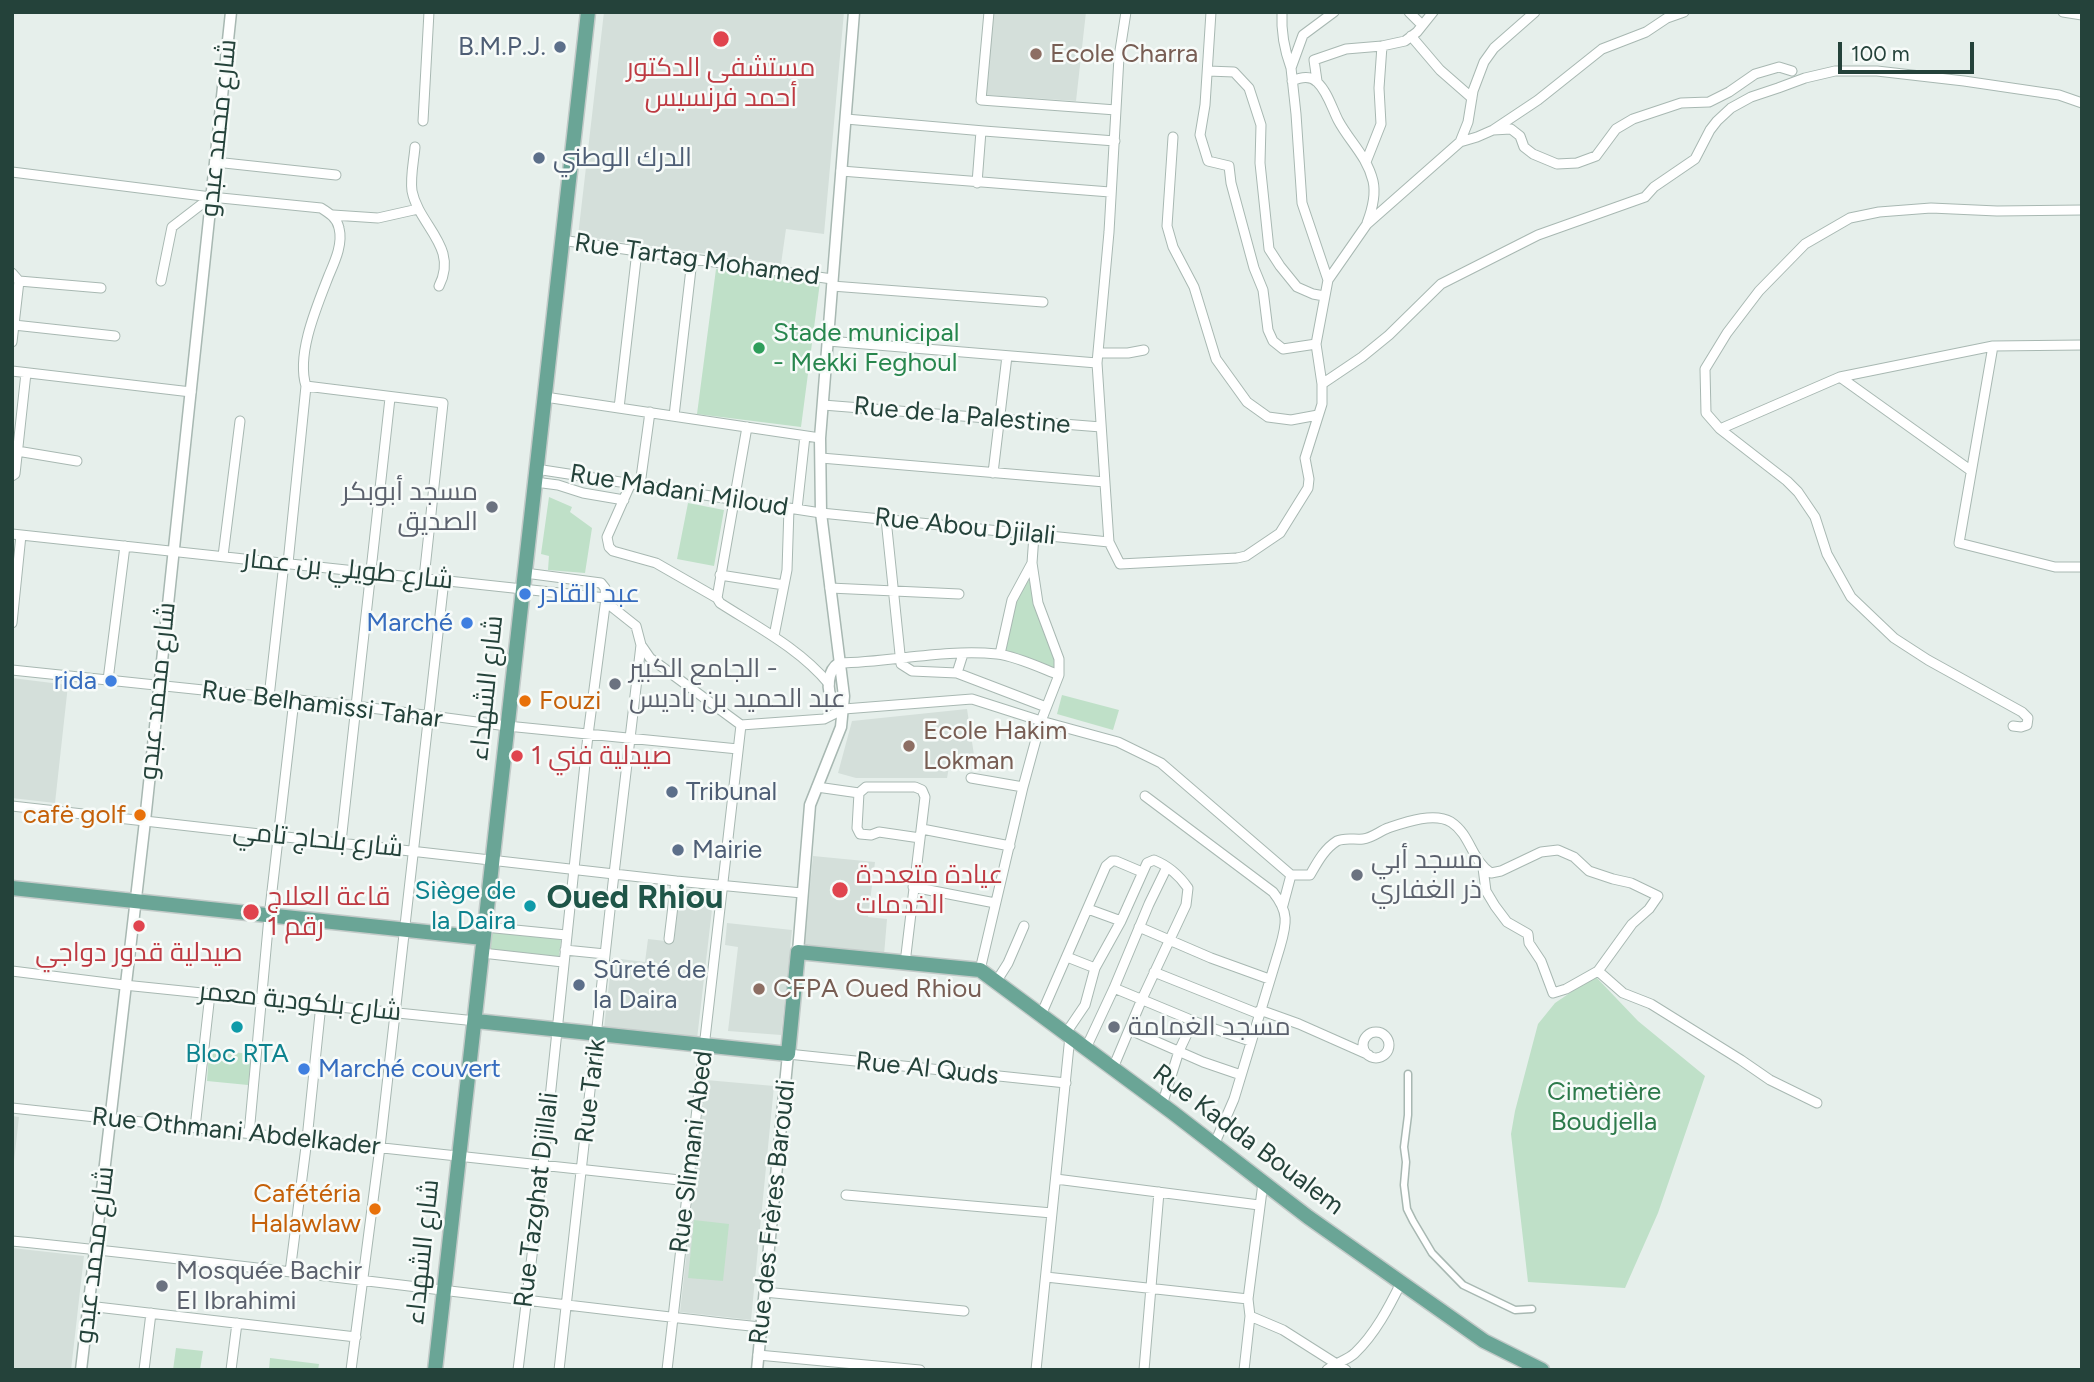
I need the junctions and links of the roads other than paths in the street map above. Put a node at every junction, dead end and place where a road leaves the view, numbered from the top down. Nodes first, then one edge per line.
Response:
1 (231, 12) edge
2 (429, 12) edge
3 (588, 12) edge
4 (855, 12) edge
5 (989, 12) edge
6 (1126, 12) edge
7 (1211, 12) edge
8 (1282, 12) edge
9 (1334, 12) edge
10 (1409, 12) edge
11 (1433, 12) edge
12 (1535, 12) edge
13 (1684, 12) edge
14 (2063, 12) edge
15 (2082, 15) edge
16 (1422, 25) junction
17 (1411, 36) junction
18 (1382, 46) junction
19 (1291, 68) junction
20 (1208, 71) junction
21 (1792, 71) dead end
22 (1292, 80) junction
23 (1317, 81) junction
24 (1472, 98) junction
25 (2082, 103) edge
26 (1116, 110) junction
27 (846, 118) junction
28 (423, 121) dead end
29 (1493, 130) junction
30 (981, 131) junction
31 (1172, 137) dead end
32 (1115, 141) junction
33 (1460, 142) junction
34 (415, 147) dead end
35 (215, 162) junction
36 (1366, 162) junction
37 (841, 171) junction
38 (12, 172) edge
39 (336, 175) dead end
40 (977, 183) junction
41 (1110, 192) junction
42 (211, 197) junction
43 (418, 209) junction
44 (2082, 210) edge
45 (333, 215) junction
46 (1367, 224) junction
47 (561, 240) junction
48 (637, 251) junction
49 (692, 260) junction
50 (12, 273) edge
51 (1328, 280) junction
52 (19, 281) junction
53 (161, 281) dead end
54 (832, 282) junction
55 (439, 286) dead end
56 (101, 288) dead end
57 (1324, 296) junction
58 (1043, 302) dead end
59 (14, 325) junction
60 (115, 336) dead end
61 (828, 341) junction
62 (12, 342) edge
63 (1316, 344) junction
64 (2082, 345) edge
65 (1993, 346) junction
66 (1144, 350) dead end
67 (1007, 356) junction
68 (1098, 358) junction
69 (12, 371) edge
70 (26, 373) junction
71 (1840, 377) junction
72 (1322, 384) junction
73 (306, 386) junction
74 (191, 392) junction
75 (545, 397) junction
76 (390, 398) junction
77 (23, 401) junction
78 (823, 405) junction
79 (619, 408) junction
80 (12, 409) edge
81 (650, 412) junction
82 (1318, 415) junction
83 (674, 416) junction
84 (1000, 419) junction
85 (240, 421) dead end
86 (747, 427) junction
87 (1101, 427) junction
88 (1720, 429) junction
89 (805, 436) junction
90 (820, 438) junction
91 (17, 451) junction
92 (821, 458) junction
93 (77, 461) dead end
94 (1970, 470) junction
95 (993, 473) junction
96 (12, 476) edge
97 (536, 476) junction
98 (1105, 482) junction
99 (635, 484) junction
100 (735, 499) junction
101 (624, 500) junction
102 (793, 508) junction
103 (821, 513) junction
104 (886, 519) junction
105 (17, 534) edge
106 (1034, 535) junction
107 (1109, 542) junction
108 (125, 545) junction
109 (174, 551) junction
110 (223, 556) junction
111 (286, 563) junction
112 (1032, 563) junction
113 (2082, 567) edge
114 (371, 572) junction
115 (525, 573) junction
116 (720, 575) junction
117 (424, 578) junction
118 (444, 580) junction
119 (784, 585) junction
120 (830, 588) junction
121 (523, 589) junction
122 (893, 591) junction
123 (958, 594) dead end
124 (606, 598) junction
125 (717, 598) junction
126 (12, 624) edge
127 (774, 636) junction
128 (641, 645) junction
129 (962, 654) junction
130 (1000, 654) junction
131 (899, 658) junction
132 (839, 663) junction
133 (12, 670) edge
134 (957, 673) junction
135 (1059, 675) junction
136 (108, 680) junction
137 (976, 681) junction
138 (829, 684) junction
139 (158, 686) junction
140 (269, 697) junction
141 (972, 699) junction
142 (294, 700) junction
143 (356, 706) junction
144 (1046, 707) junction
145 (844, 709) junction
146 (428, 717) junction
147 (1041, 721) junction
148 (741, 725) junction
149 (507, 726) junction
150 (2013, 726) dead end
151 (588, 735) junction
152 (629, 739) junction
153 (738, 749) junction
154 (971, 778) dead end
155 (817, 787) junction
156 (1023, 787) junction
157 (859, 793) junction
158 (1145, 796) dead end
159 (12, 806) edge
160 (145, 821) junction
161 (921, 833) junction
162 (279, 836) junction
163 (341, 842) junction
164 (1010, 846) junction
165 (414, 850) junction
166 (492, 860) junction
167 (1167, 866) junction
168 (1483, 868) junction
169 (573, 869) junction
170 (1142, 872) junction
171 (614, 874) junction
172 (1291, 875) junction
173 (676, 881) junction
174 (724, 886) junction
175 (913, 887) junction
176 (12, 888) edge
177 (802, 894) junction
178 (134, 902) junction
179 (995, 903) junction
180 (1283, 905) junction
181 (1088, 909) junction
182 (269, 917) junction
183 (1121, 920) junction
184 (1024, 926) dead end
185 (1139, 927) junction
186 (404, 930) junction
187 (566, 935) junction
188 (483, 939) junction
189 (669, 939) dead end
190 (1170, 940) junction
191 (565, 950) junction
192 (798, 953) junction
193 (605, 954) junction
194 (1067, 957) junction
195 (563, 962) junction
196 (905, 964) junction
197 (1095, 968) junction
198 (980, 970) junction
199 (12, 971) edge
200 (1598, 971) junction
201 (1154, 972) junction
202 (1269, 979) junction
203 (996, 982) junction
204 (124, 985) junction
205 (1114, 988) junction
206 (210, 994) junction
207 (262, 999) junction
208 (1142, 999) junction
209 (321, 1004) junction
210 (395, 1011) junction
211 (1259, 1012) junction
212 (1041, 1015) junction
213 (476, 1021) junction
214 (1193, 1021) junction
215 (557, 1030) junction
216 (1130, 1030) junction
217 (597, 1034) junction
218 (1068, 1034) junction
219 (1250, 1041) junction
220 (704, 1046) junction
221 (1086, 1048) junction
222 (1179, 1051) junction
223 (788, 1054) junction
224 (1369, 1055) dead end
225 (1113, 1068) junction
226 (1408, 1074) dead end
227 (1241, 1075) junction
228 (1066, 1083) junction
229 (1817, 1103) dead end
230 (1162, 1105) junction
231 (12, 1108) edge
232 (111, 1118) junction
233 (195, 1128) junction
234 (248, 1134) junction
235 (307, 1139) junction
236 (1214, 1145) junction
237 (380, 1147) junction
238 (459, 1156) junction
239 (543, 1165) junction
240 (582, 1169) junction
241 (1056, 1179) junction
242 (689, 1181) junction
243 (1263, 1183) junction
244 (1159, 1192) junction
245 (846, 1195) dead end
246 (1259, 1205) junction
247 (1052, 1213) junction
248 (12, 1241) edge
249 (96, 1250) junction
250 (290, 1272) junction
251 (1046, 1277) junction
252 (363, 1280) junction
253 (1401, 1283) junction
254 (1150, 1287) junction
255 (443, 1291) junction
256 (764, 1292) junction
257 (1248, 1299) junction
258 (525, 1300) junction
259 (566, 1305) junction
260 (88, 1306) junction
261 (1531, 1309) dead end
262 (964, 1311) dead end
263 (151, 1313) junction
264 (1250, 1316) junction
265 (673, 1318) junction
266 (237, 1323) junction
267 (760, 1327) junction
268 (356, 1337) junction
269 (758, 1354) junction
270 (1335, 1363) junction
271 (81, 1370) edge
272 (144, 1370) edge
273 (231, 1370) edge
274 (351, 1370) edge
275 (435, 1370) edge
276 (518, 1370) edge
277 (559, 1370) edge
278 (667, 1370) edge
279 (757, 1370) edge
280 (920, 1370) edge
281 (1037, 1370) edge
282 (1144, 1370) edge
283 (1244, 1370) edge
284 (1327, 1370) edge
285 (1346, 1370) edge
286 (1542, 1370) edge

1 - 35 street, شارع محمد عبدو
2 - 28 street
3 - 47 main road, شارع الشهداء
4 - 27 street
5 - 26 street
6 - 26 street
7 - 20 street
8 - 19 street
9 - 19 street
10 - 16 street
11 - 16 street
12 - 24 street
13 - 29 street
14 - 15 street
16 - 17 street
17 - 18 street
17 - 24 street
18 - 23 street
18 - 36 street
19 - 22 street
20 - 57 street
20 - 63 street
21 - 29 street
22 - 23 street
22 - 51 street
23 - 36 street
24 - 33 street
25 - 72 street
26 - 32 street
27 - 30 street
27 - 37 street
29 - 33 street
30 - 32 street
30 - 40 street
31 - 82 street
32 - 41 street
33 - 46 street
34 - 43 street
35 - 39 street
35 - 42 street, شارع محمد عبدو
36 - 46 street
37 - 40 street
37 - 54 street
38 - 42 street
40 - 41 street
41 - 68 street
42 - 45 street
42 - 53 street
42 - 74 street, شارع محمد عبدو
43 - 45 street
43 - 55 street
44 - 88 street
45 - 73 street
46 - 51 street
47 - 48 street, Rue Tartag Mohamed
47 - 75 main road, شارع الشهداء
48 - 49 street, Rue Tartag Mohamed
48 - 79 street
49 - 54 street, Rue Tartag Mohamed
49 - 83 street
50 - 52 street
51 - 57 street
52 - 56 street
52 - 59 street
54 - 58 street, Rue Tartag Mohamed
54 - 61 street
57 - 63 street
59 - 60 street
59 - 62 street
61 - 67 street
61 - 78 street
63 - 72 street
64 - 65 street
65 - 71 street
65 - 94 street
66 - 68 street
67 - 68 street
67 - 84 street
68 - 87 street
69 - 70 street
70 - 74 street
70 - 77 street
71 - 88 street
71 - 94 street
72 - 82 street
73 - 76 street
73 - 111 street
74 - 109 street, شارع محمد عبدو
75 - 79 street
75 - 97 main road, شارع الشهداء
76 - 114 street
76 - 117 street
77 - 80 street
77 - 91 street
78 - 84 street, Rue de la Palestine
78 - 90 street
79 - 81 street
81 - 83 street
81 - 99 street
82 - 107 street
83 - 86 street
84 - 87 street, Rue de la Palestine
84 - 95 street
85 - 110 street
86 - 89 street
86 - 100 street
87 - 98 street
88 - 150 street
89 - 90 street
89 - 102 street
90 - 92 street
91 - 93 street
91 - 96 street
92 - 95 street
92 - 103 street
94 - 113 street
95 - 98 street
97 - 99 street, Rue Madani Miloud
97 - 101 street, Rue Madani Miloud
97 - 115 main road, شارع الشهداء
98 - 107 street
99 - 100 street, Rue Madani Miloud
99 - 101 street
100 - 102 street, Rue Madani Miloud
100 - 116 street
101 - 125 street
102 - 103 street, Rue Madani Miloud
102 - 119 street
103 - 104 street, Rue Abou Djilali
103 - 120 street
104 - 106 street, Rue Abou Djilali
104 - 122 street
105 - 108 street, شارع طويلي بن عمار
105 - 126 street
106 - 107 street, Rue Abou Djilali
106 - 112 street
108 - 109 street, شارع طويلي بن عمار
108 - 136 street
109 - 110 street, شارع طويلي بن عمار
109 - 139 street, شارع محمد عبدو
110 - 111 street, شارع طويلي بن عمار
111 - 114 street, شارع طويلي بن عمار
111 - 140 street
112 - 130 street
112 - 135 street
114 - 117 street, شارع طويلي بن عمار
114 - 143 street
115 - 121 main road, شارع الشهداء
115 - 124 street
116 - 119 street
116 - 125 street
117 - 118 street, شارع طويلي بن عمار
118 - 121 street, شارع طويلي بن عمار
118 - 146 street
119 - 127 street
120 - 122 street
120 - 132 street
121 - 124 street, شارع طويلي بن عمار
121 - 149 main road, شارع الشهداء
122 - 123 street
122 - 131 street
124 - 128 street
124 - 151 street
125 - 127 street
127 - 138 street
128 - 148 street
128 - 152 street, Rue Tarik
129 - 130 street
129 - 131 street
129 - 134 street
130 - 135 street
131 - 132 street
131 - 134 street
132 - 138 street
132 - 145 street
133 - 136 street, Rue Belhamissi Tahar
134 - 137 street
135 - 144 street
136 - 139 street, Rue Belhamissi Tahar
137 - 141 street
137 - 144 street
138 - 145 street
139 - 140 street, Rue Belhamissi Tahar
139 - 160 street, شارع محمد عبدو
140 - 142 street, Rue Belhamissi Tahar
141 - 145 street
141 - 147 street
142 - 143 street, Rue Belhamissi Tahar
142 - 162 street
143 - 146 street, Rue Belhamissi Tahar
143 - 163 street
144 - 147 street
145 - 148 street
145 - 155 street
146 - 149 street, Rue Belhamissi Tahar
146 - 165 street
147 - 156 street
147 - 172 street
148 - 153 street, Rue Slimani Abed
149 - 151 street, Rue Belhamissi Tahar
149 - 166 main road, شارع الشهداء
151 - 152 street, Rue Belhamissi Tahar
151 - 169 street
152 - 153 street, Rue Belhamissi Tahar
152 - 171 street, Rue Tarik
153 - 174 street, Rue Slimani Abed
154 - 156 street
155 - 157 street
155 - 177 street
156 - 164 street
157 - 161 street
157 - 161 street
158 - 180 street
159 - 160 street, شارع بلحاج تامي
160 - 162 street, شارع بلحاج تامي
160 - 178 street, شارع محمد عبدو
161 - 164 street
161 - 175 street
162 - 163 street, شارع بلحاج تامي
162 - 182 street
163 - 165 street, شارع بلحاج تامي
164 - 179 street
165 - 166 street, شارع بلحاج تامي
165 - 186 street
166 - 169 street, شارع بلحاج تامي
166 - 188 main road, شارع الشهداء
167 - 170 street
167 - 185 street
167 - 190 street
168 - 172 street
168 - 200 street
168 - 200 street
169 - 171 street, شارع بلحاج تامي
169 - 187 street
170 - 181 street
170 - 183 street
171 - 173 street, شارع بلحاج تامي
171 - 193 street, Rue Tarik
172 - 180 street
173 - 174 street, شارع بلحاج تامي
173 - 189 street
174 - 177 street, شارع بلحاج تامي
174 - 220 street, Rue Slimani Abed
175 - 179 street
175 - 196 street
176 - 178 main road
177 - 192 street
178 - 182 main road
178 - 204 street, شارع محمد عبدو
179 - 198 street
180 - 202 street
181 - 183 street
181 - 194 street
182 - 186 main road
182 - 207 street
183 - 197 street
184 - 203 street
185 - 190 street
185 - 205 street
186 - 188 main road
186 - 210 street
187 - 188 street
187 - 191 street, Rue Tazghat Djillali
188 - 195 street
188 - 213 main road, شارع الشهداء
190 - 201 street
190 - 202 street
191 - 193 street
191 - 195 street, Rue Tazghat Djillali
192 - 196 main road
192 - 223 main road
193 - 217 street, Rue Tarik
194 - 197 street
194 - 212 street
195 - 215 street, Rue Tazghat Djillali
196 - 198 main road
197 - 218 street
198 - 203 main road, Rue Kadda Boualem
199 - 204 street, شارع بلكودية معمر
200 - 229 street
201 - 208 street
201 - 211 street
202 - 211 street
203 - 212 main road, Rue Kadda Boualem
204 - 206 street, شارع بلكودية معمر
204 - 232 street, شارع محمد عبدو
205 - 208 street
205 - 221 street
206 - 207 street, شارع بلكودية معمر
206 - 233 street
207 - 209 street, شارع بلكودية معمر
207 - 234 street
208 - 214 street
208 - 216 street
209 - 210 street, شارع بلكودية معمر
209 - 235 street
210 - 213 street, شارع بلكودية معمر
210 - 237 street
211 - 219 street
211 - 224 street
212 - 218 main road, Rue Kadda Boualem
213 - 215 main road
213 - 238 main road, شارع الشهداء
214 - 219 street
214 - 222 street
215 - 217 main road
215 - 239 street, Rue Tazghat Djillali
216 - 222 street
216 - 225 street
217 - 220 main road
217 - 240 street, Rue Tarik
218 - 221 main road, Rue Kadda Boualem
218 - 228 street
219 - 227 street
220 - 223 main road
220 - 242 street, Rue Slimani Abed
221 - 225 main road, Rue Kadda Boualem
222 - 227 street
222 - 230 street
223 - 228 street, Rue Al Quds
223 - 256 street, Rue des Frères Baroudi
225 - 230 main road, Rue Kadda Boualem
226 - 261 street
227 - 236 street
228 - 241 street
230 - 236 main road, Rue Kadda Boualem
231 - 232 street, Rue Othmani Abdelkader
232 - 233 street, Rue Othmani Abdelkader
232 - 249 street, شارع محمد عبدو
233 - 234 street, Rue Othmani Abdelkader
234 - 235 street, Rue Othmani Abdelkader
235 - 237 street, Rue Othmani Abdelkader
235 - 250 street
236 - 243 main road, Rue Kadda Boualem
237 - 238 street, Rue Othmani Abdelkader
237 - 252 street
238 - 239 street, Rue Othmani Abdelkader
238 - 255 main road, شارع الشهداء
239 - 240 street, Rue Othmani Abdelkader
239 - 258 street, Rue Tazghat Djillali
240 - 242 street, Rue Othmani Abdelkader
240 - 259 street, Rue Tarik
241 - 244 street
241 - 247 street
242 - 265 street, Rue Slimani Abed
243 - 246 street
243 - 253 main road, Rue Kadda Boualem
244 - 246 street
244 - 254 street
245 - 247 street
246 - 257 street
247 - 251 street
248 - 249 street
249 - 250 street
249 - 260 street, شارع محمد عبدو
250 - 252 street
251 - 254 street
251 - 281 street
252 - 255 street
252 - 268 street
253 - 270 street
253 - 286 main road, Rue Kadda Boualem
254 - 257 street
254 - 282 street
255 - 258 street
255 - 275 main road, شارع الشهداء
256 - 262 street
256 - 267 street, Rue des Frères Baroudi
257 - 264 street
258 - 259 street
258 - 276 street, Rue Tazghat Djillali
259 - 265 street
259 - 277 street, Rue Tarik
260 - 263 street
260 - 271 street, شارع محمد عبدو
263 - 266 street
263 - 272 street
264 - 270 street
264 - 283 street
265 - 267 street
265 - 278 street, Rue Slimani Abed
266 - 268 street
266 - 273 street
267 - 269 street, Rue des Frères Baroudi
268 - 274 street
269 - 279 street, Rue des Frères Baroudi
269 - 280 street
270 - 284 street
270 - 285 street

